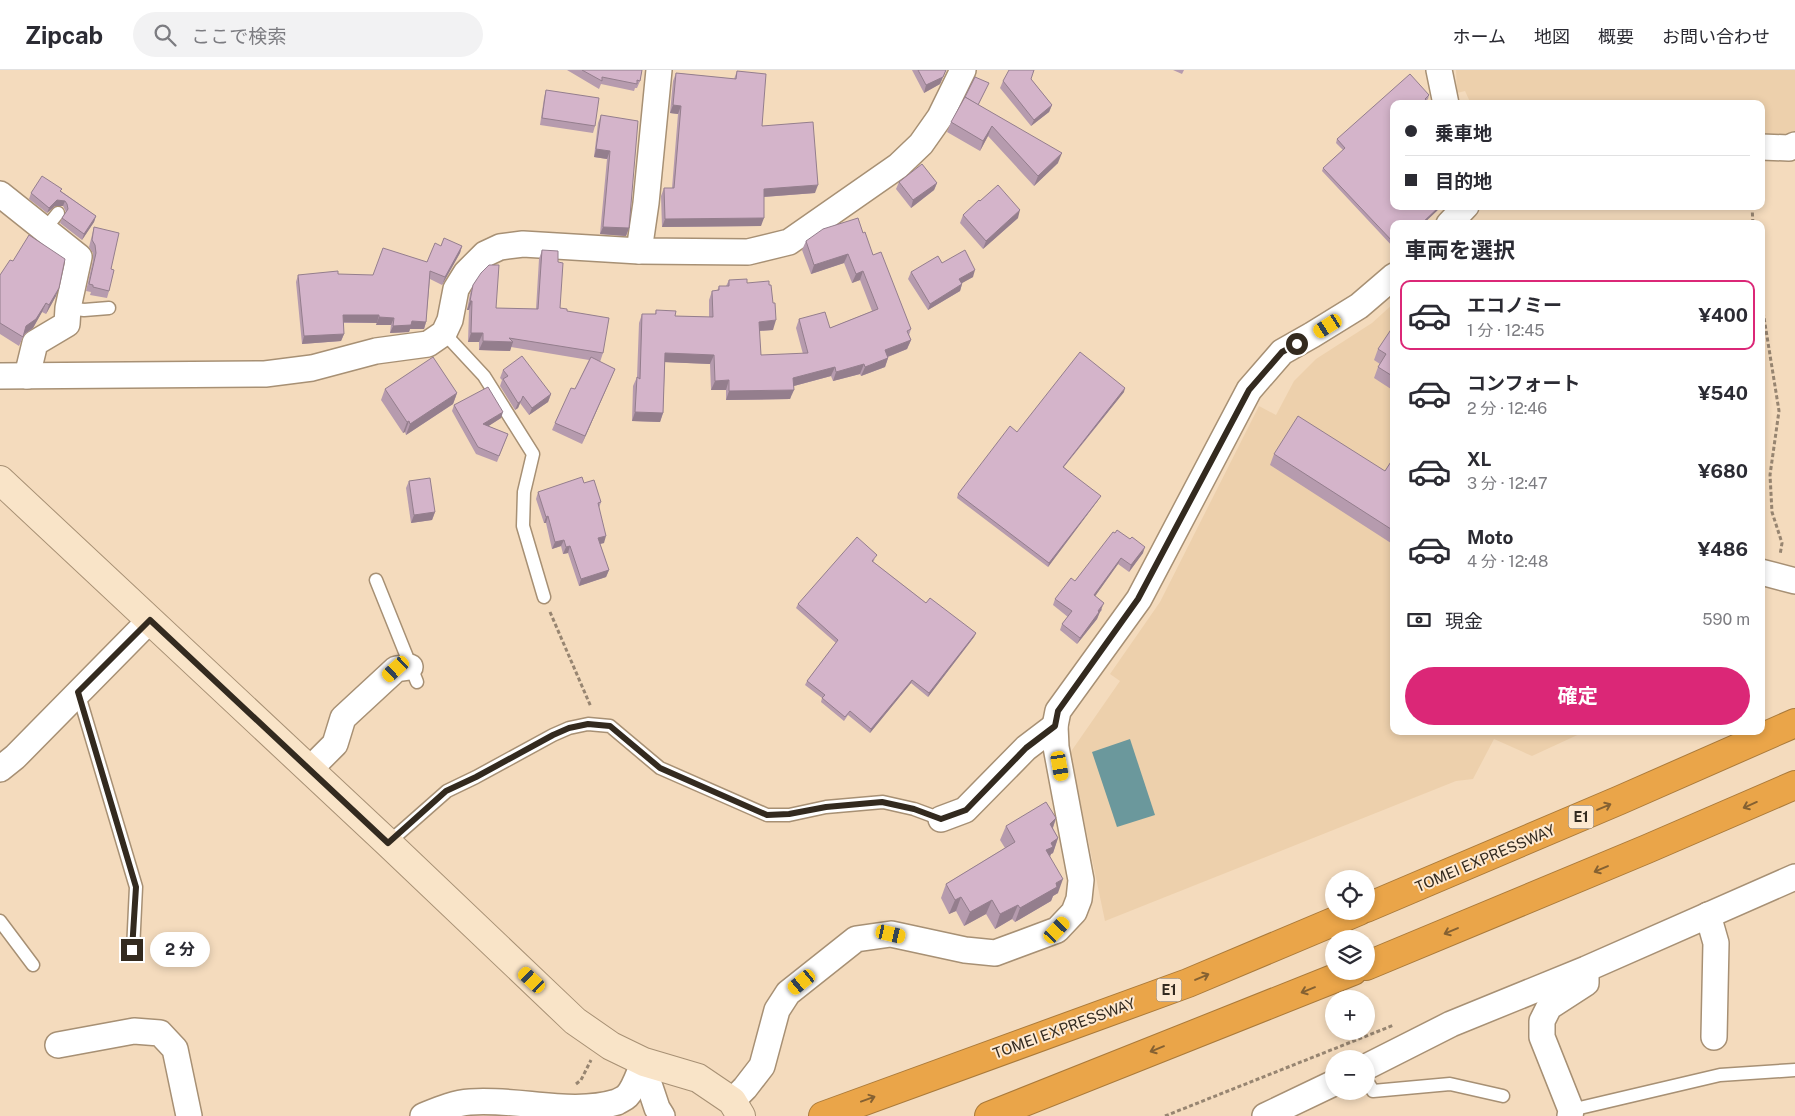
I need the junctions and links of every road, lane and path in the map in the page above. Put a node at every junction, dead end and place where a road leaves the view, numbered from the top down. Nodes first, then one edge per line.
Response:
1 (659, 70) edge
2 (963, 70) edge
3 (1439, 70) edge
4 (1445, 100) edge
5 (1795, 145) edge
6 (1765, 147) edge
7 (0, 194) edge
8 (1462, 210) edge
9 (1453, 220) edge
10 (639, 251) junction
11 (1390, 279) edge
12 (68, 308) junction
13 (109, 308) dead end
14 (1765, 324) edge
15 (444, 333) junction
16 (0, 376) edge
17 (27, 376) junction
18 (0, 480) edge
19 (1778, 576) edge
20 (376, 580) dead end
21 (544, 597) joint
22 (150, 620) junction
23 (414, 675) joint
24 (78, 692) junction
25 (1795, 723) edge
26 (598, 724) junction
27 (1055, 726) junction
28 (0, 769) edge
29 (310, 769) junction
30 (1795, 785) edge
31 (941, 819) joint
32 (388, 843) junction
33 (1795, 877) edge
34 (1375, 904) edge
35 (1708, 915) junction
36 (1337, 920) edge
37 (0, 921) edge
38 (132, 950) dead end
39 (1375, 962) edge
40 (33, 965) dead end
41 (1586, 969) junction
42 (1331, 980) edge
43 (1714, 1037) dead end
44 (58, 1045) dead end
45 (1375, 1062) edge
46 (1795, 1070) edge
47 (647, 1075) junction
48 (1325, 1087) edge
49 (1375, 1091) edge
50 (1503, 1096) dead end
51 (737, 1108) edge
52 (1571, 1113) edge
53 (565, 1114) edge
54 (992, 1115) edge
55 (189, 1116) edge
56 (423, 1116) edge
57 (662, 1116) edge
58 (822, 1116) edge
59 (1265, 1116) edge

1 - 10 street
2 - 10 street
3 - 4 street
5 - 6 street
7 - 12 street
8 - 9 street
10 - 15 street
11 - 27 street
12 - 13 lane
12 - 17 street
14 - 19 path
15 - 17 street
15 - 21 lane
16 - 17 street
18 - 22 street
20 - 23 lane
21 - 26 path
22 - 24 street
22 - 29 street
23 - 29 street
24 - 28 street
24 - 38 lane
34 -> 25 highway, TOMEI EXPRESSWAY / E1
26 - 31 lane
26 - 32 lane
27 - 31 street
27 - 51 street
29 - 32 street
30 -> 39 highway
32 - 47 street
33 - 35 street
35 - 41 street
35 - 43 street
58 -> 36 highway, TOMEI EXPRESSWAY / E1
37 - 40 lane
41 - 45 street
41 - 52 street
42 -> 54 highway
44 - 55 street
46 - 52 lane
47 - 51 street
47 - 53 street
47 - 57 street
48 - 59 street
49 - 50 lane
53 - 56 street

